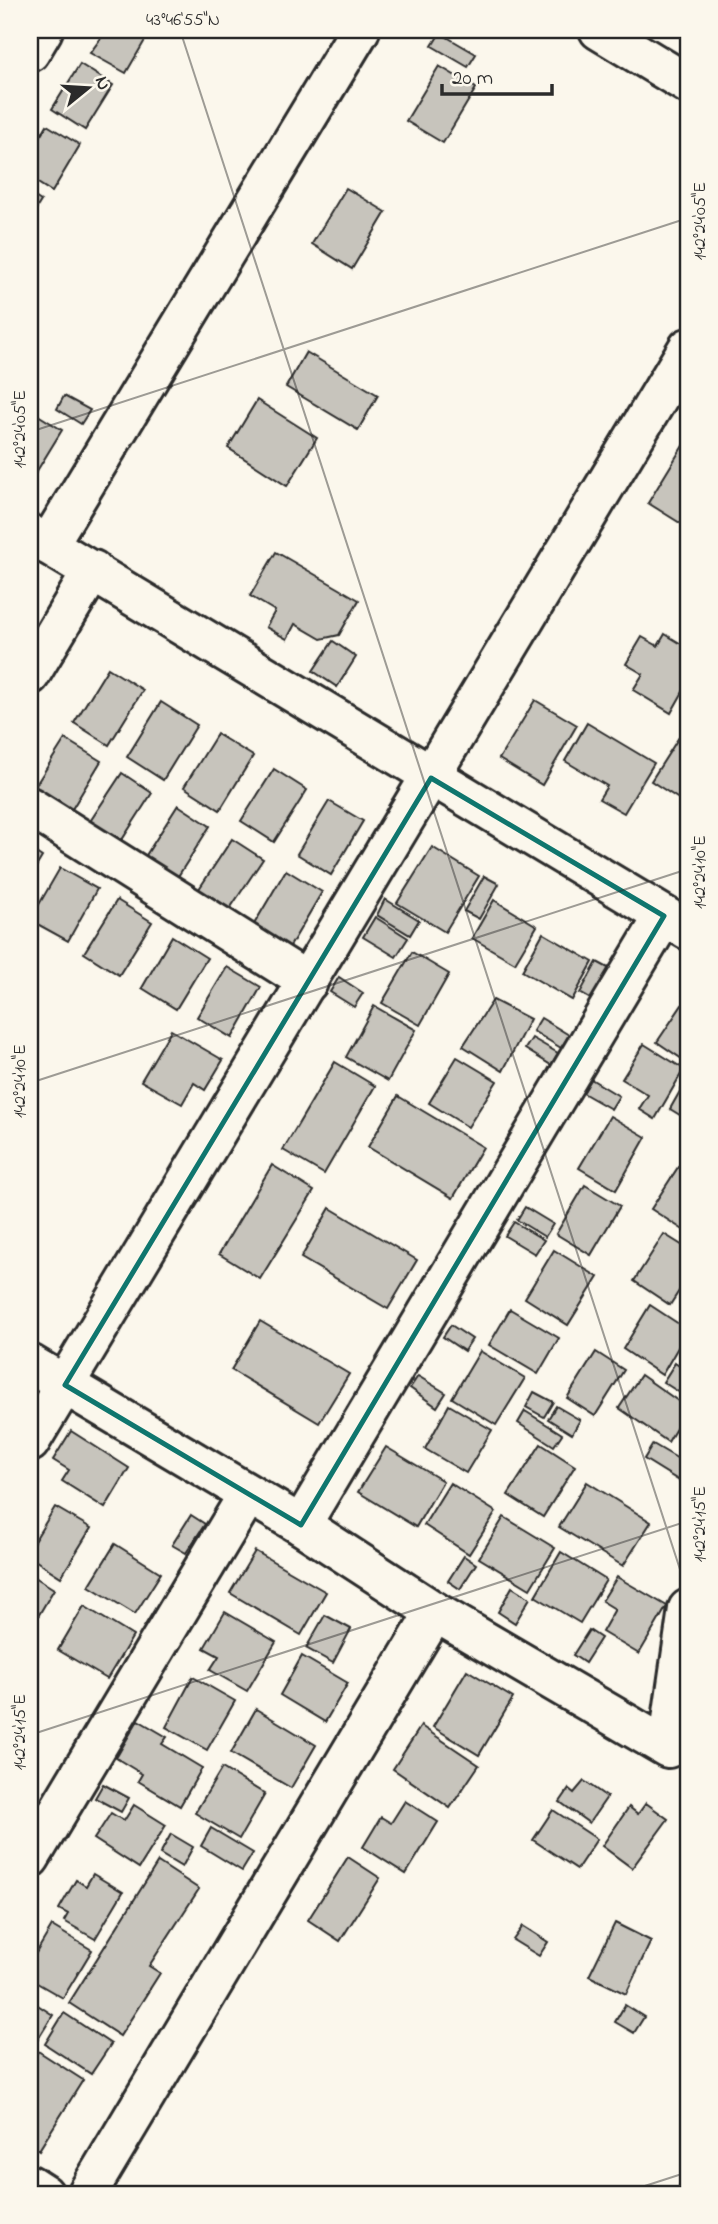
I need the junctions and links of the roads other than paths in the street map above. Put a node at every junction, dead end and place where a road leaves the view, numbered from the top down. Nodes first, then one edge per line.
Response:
1 (43, 30) edge
2 (360, 30) edge
3 (599, 30) edge
4 (30, 52) edge
5 (688, 84) edge
6 (688, 348) edge
7 (39, 540) edge
8 (93, 570) junction
9 (30, 675) edge
10 (431, 778) junction
11 (30, 807) edge
12 (676, 923) edge
13 (308, 982) junction
14 (30, 1364) edge
15 (65, 1384) junction
16 (30, 1442) edge
17 (247, 1496) junction
18 (301, 1525) junction
19 (688, 1609) edge
20 (436, 1612) junction
21 (678, 1754) edge
22 (30, 1858) edge
23 (30, 2185) edge
24 (44, 2194) edge
25 (87, 2194) edge

1 - 4 street
2 - 7 street
3 - 5 street
6 - 10 street
7 - 8 street
8 - 9 street
8 - 10 street
10 - 12 street
10 - 13 street
11 - 13 street
12 - 18 street
13 - 15 street
14 - 15 street
15 - 16 street
15 - 17 street
17 - 18 street
17 - 22 street
18 - 20 street
19 - 21 street
20 - 21 street
20 - 25 street
23 - 24 street

